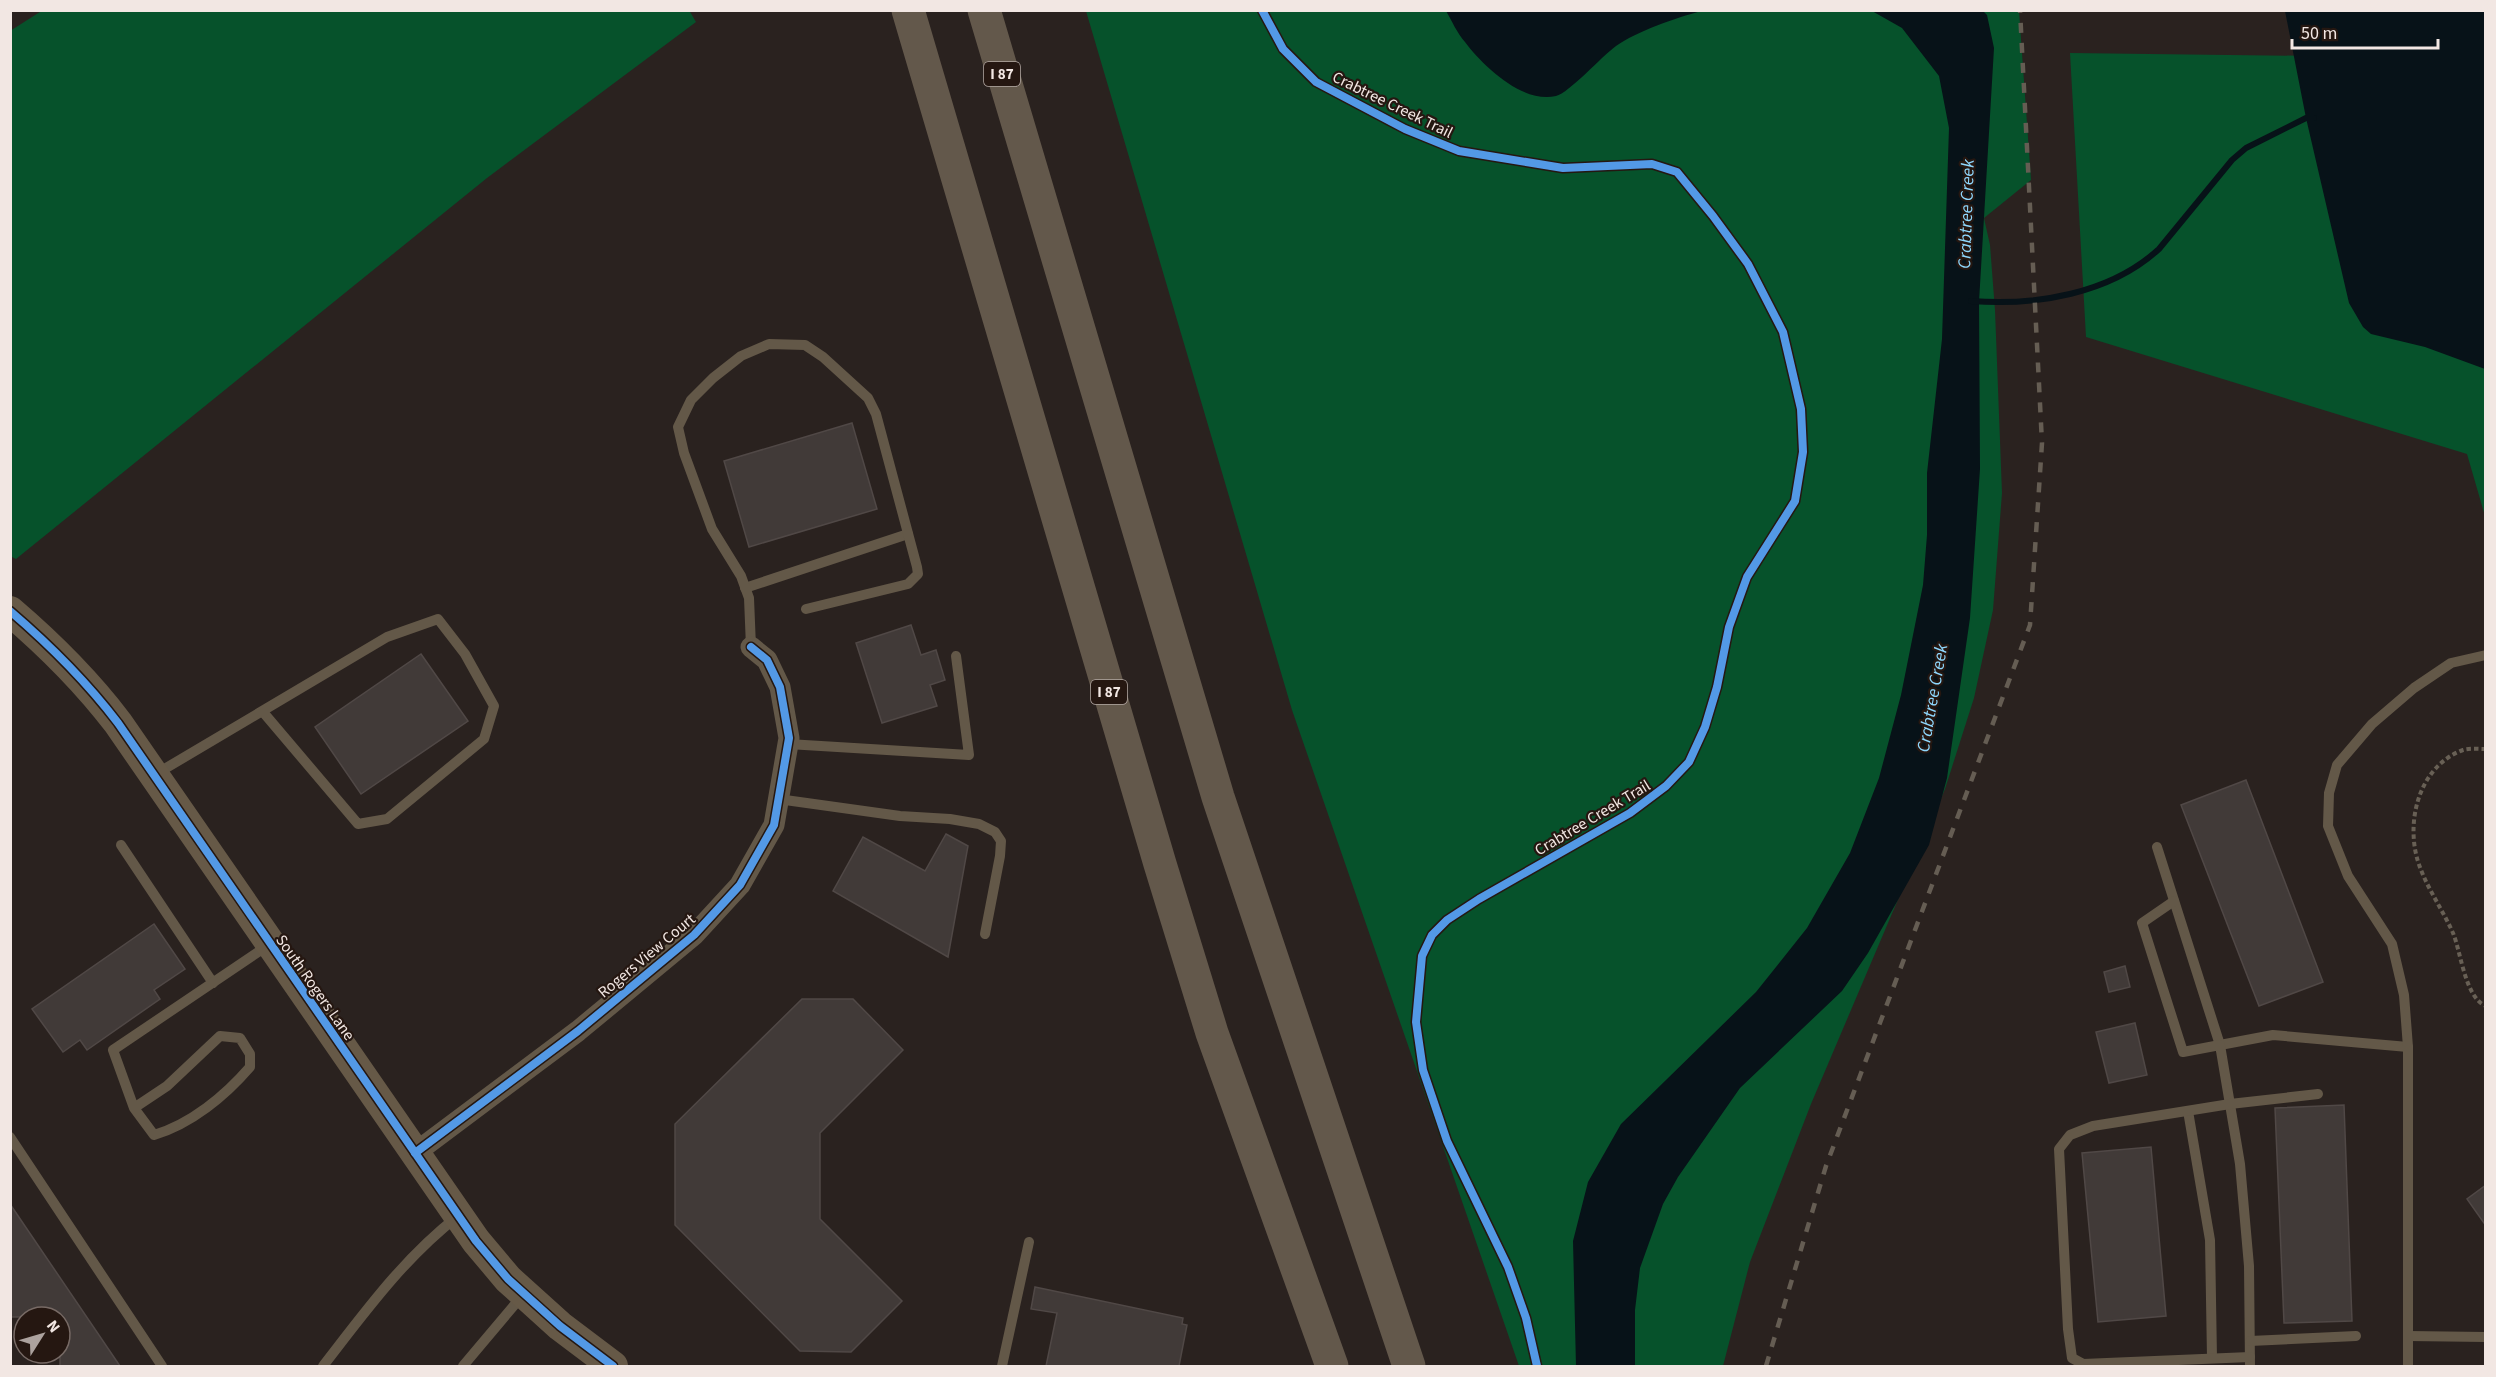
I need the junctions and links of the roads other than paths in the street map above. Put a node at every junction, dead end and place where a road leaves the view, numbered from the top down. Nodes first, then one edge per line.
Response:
1 (897, 10) edge
2 (908, 10) edge
3 (984, 10) edge
4 (992, 10) edge
5 (938, 114) junction
6 (1021, 137) junction
7 (908, 534) junction
8 (745, 588) junction
9 (806, 609) dead end
10 (10, 611) edge
11 (751, 647) joint
12 (2486, 655) edge
13 (956, 656) dead end
14 (263, 712) junction
15 (788, 744) junction
16 (153, 776) junction
17 (778, 799) junction
18 (121, 845) dead end
19 (2157, 847) dead end
20 (2174, 902) junction
21 (985, 934) dead end
22 (270, 944) junction
23 (213, 983) junction
24 (2220, 1045) junction
25 (2408, 1047) junction
26 (2318, 1094) dead end
27 (2230, 1104) junction
28 (134, 1108) junction
29 (2188, 1111) junction
30 (10, 1137) edge
31 (415, 1153) junction
32 (458, 1216) junction
33 (1029, 1242) dead end
34 (525, 1294) junction
35 (2356, 1336) dead end
36 (2408, 1336) junction
37 (2486, 1337) edge
38 (2250, 1341) junction
39 (2212, 1358) junction
40 (2250, 1362) edge
41 (162, 1366) edge
42 (323, 1366) edge
43 (463, 1366) edge
44 (613, 1366) edge
45 (1002, 1366) edge
46 (1332, 1366) edge
47 (1409, 1366) edge
48 (2408, 1366) edge

1 - 5 highway
2 - 5 highway, I 87
3 - 6 highway, I 87
4 - 6 highway
5 - 46 highway, I 87
6 - 47 highway, I 87
7 - 8 lane
7 - 8 lane
7 - 9 lane
8 - 11 lane
10 - 16 street, South Rogers Lane
11 - 15 street, Rogers View Court
12 - 25 lane
13 - 15 lane
14 - 14 lane
14 - 16 lane
15 - 17 street, Rogers View Court
16 - 22 street, South Rogers Lane
17 - 21 lane
17 - 31 street, Rogers View Court
18 - 23 lane
19 - 20 lane
20 - 24 lane
20 - 24 lane
22 - 23 lane
22 - 31 street, South Rogers Lane
23 - 28 lane
24 - 25 lane
24 - 27 lane
25 - 36 lane
26 - 27 lane
27 - 29 lane
27 - 38 lane
28 - 28 lane
29 - 39 lane
29 - 39 lane
30 - 41 lane
31 - 32 street, South Rogers Lane
32 - 34 street, South Rogers Lane
32 - 42 lane
33 - 45 lane
34 - 43 lane
34 - 44 street, South Rogers Lane
35 - 38 lane
36 - 37 lane
36 - 48 lane
38 - 40 lane
39 - 40 lane

